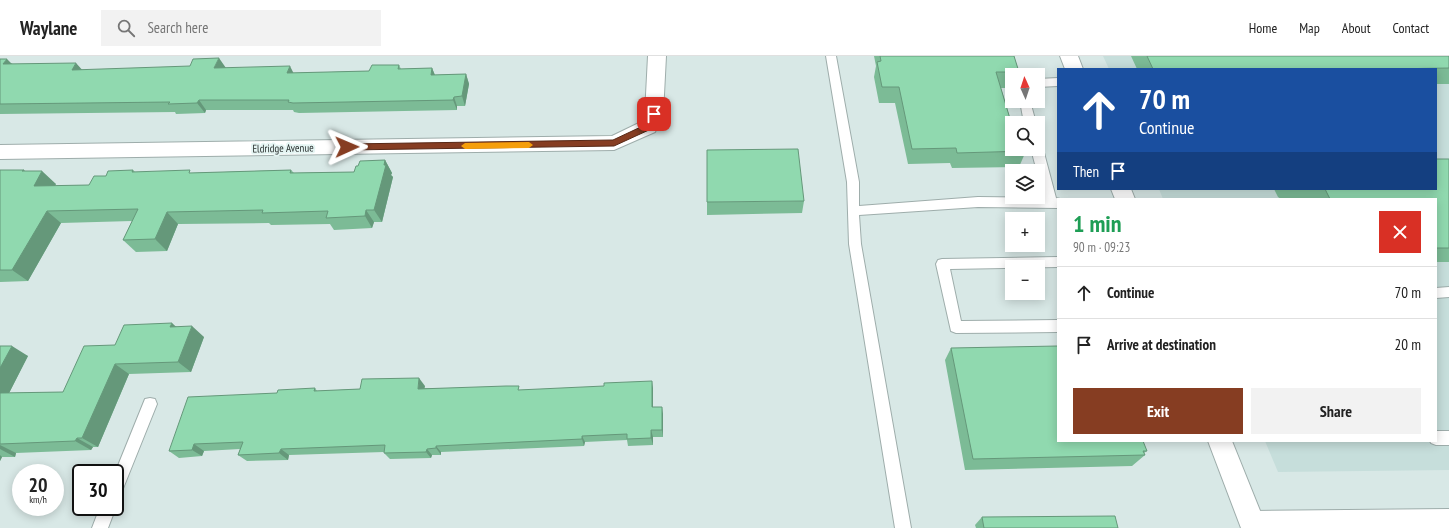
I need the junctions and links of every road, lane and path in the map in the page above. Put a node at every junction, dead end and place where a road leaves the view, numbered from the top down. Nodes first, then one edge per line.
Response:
1 (657, 56) edge
2 (831, 56) edge
3 (1069, 56) edge
4 (1074, 68) edge
5 (1057, 82) edge
6 (1045, 83) edge
7 (0, 152) edge
8 (1039, 156) edge
9 (1055, 203) edge
10 (853, 211) junction
11 (1057, 262) edge
12 (1449, 292) edge
13 (1437, 293) edge
14 (1057, 326) edge
15 (150, 404) dead end
16 (1437, 438) edge
17 (1449, 438) edge
18 (1220, 442) edge
19 (124, 469) edge
20 (105, 516) edge
21 (1449, 522) edge
22 (1254, 526) edge
23 (100, 528) edge
24 (903, 528) edge

1 - 7 street, Eldridge Avenue
2 - 10 lane
3 - 4 street
5 - 6 lane
8 - 9 lane
9 - 10 lane
10 - 24 lane
11 - 14 lane
12 - 13 lane
15 - 19 lane
16 - 17 lane
18 - 22 street
20 - 23 lane
21 - 22 street

